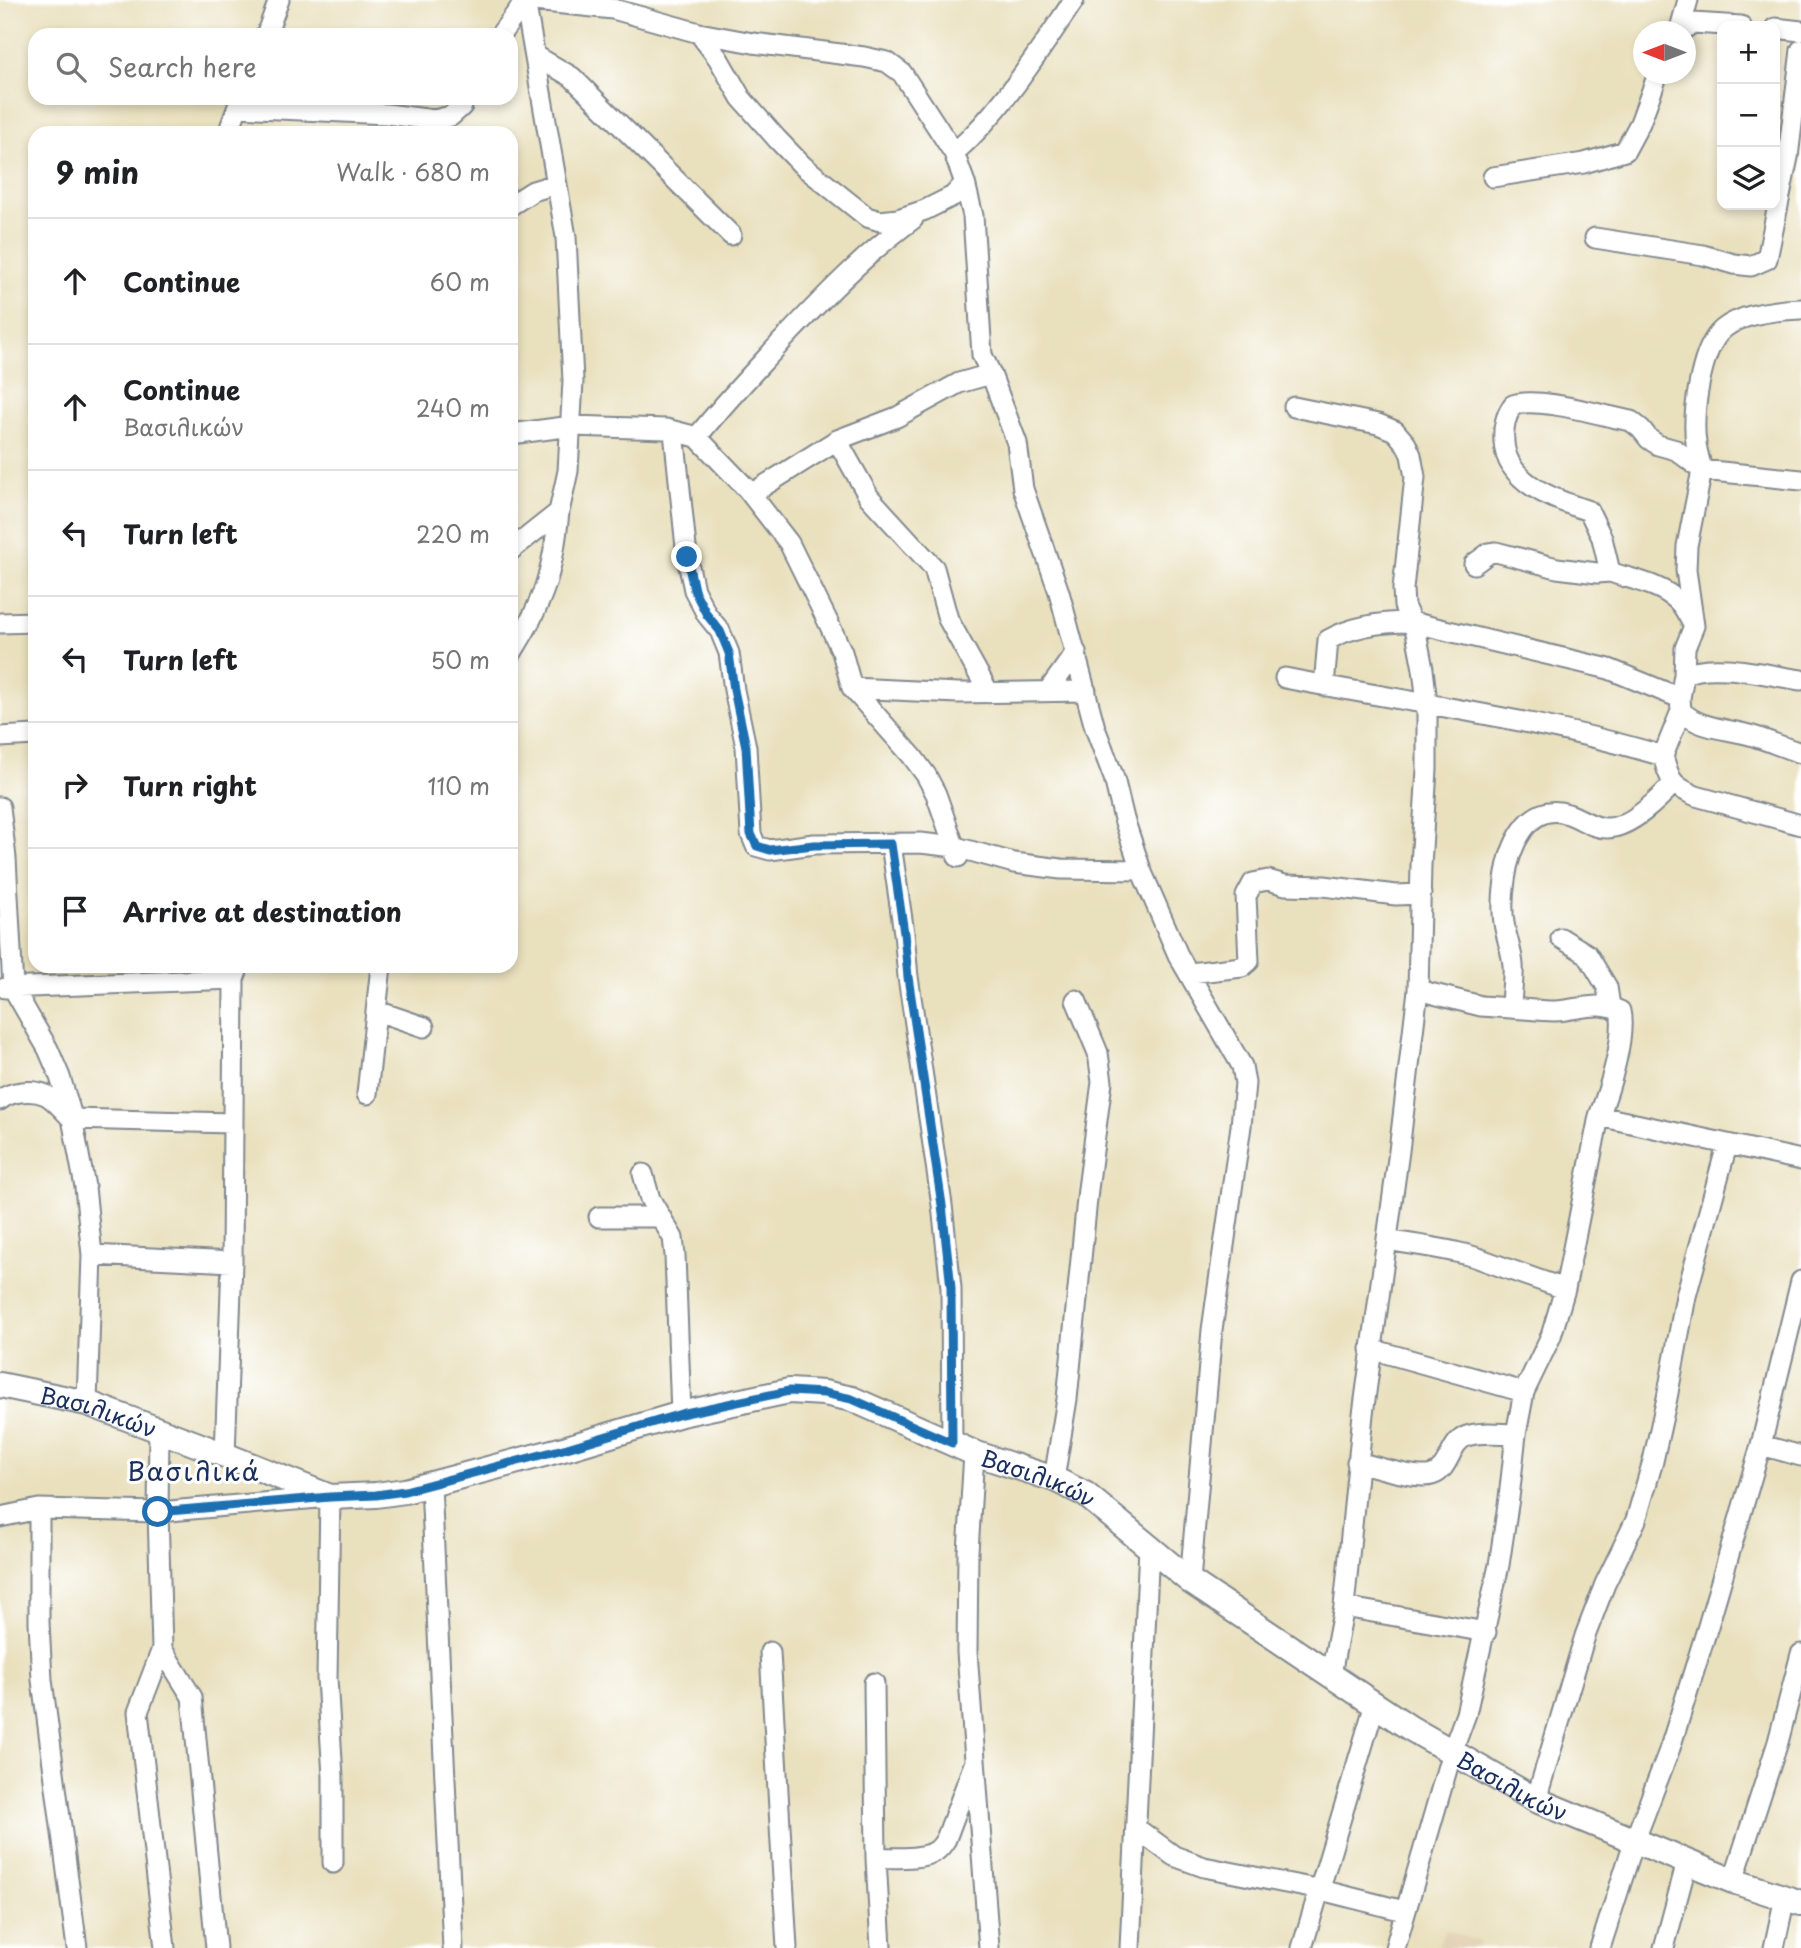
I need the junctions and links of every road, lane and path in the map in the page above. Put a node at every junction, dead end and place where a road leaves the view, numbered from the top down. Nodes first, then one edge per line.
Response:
1 (279, 0) edge
2 (525, 0) edge
3 (1074, 0) edge
4 (1688, 0) edge
5 (1682, 21) edge
6 (1696, 23) edge
7 (1717, 24) edge
8 (269, 28) edge
9 (505, 28) edge
10 (1780, 29) edge
11 (1801, 31) edge
12 (699, 33) junction
13 (1801, 50) edge
14 (536, 56) junction
15 (1654, 84) edge
16 (238, 105) edge
17 (266, 105) edge
18 (460, 105) edge
19 (461, 105) edge
20 (231, 126) edge
21 (451, 126) edge
22 (954, 153) junction
23 (1493, 177) dead end
24 (965, 183) junction
25 (556, 184) junction
26 (518, 201) edge
27 (925, 210) junction
28 (730, 235) dead end
29 (1595, 238) dead end
30 (1801, 309) edge
31 (992, 374) junction
32 (1294, 407) dead end
33 (572, 426) junction
34 (674, 432) junction
35 (518, 433) edge
36 (697, 437) junction
37 (837, 440) junction
38 (1702, 470) junction
39 (1801, 480) edge
40 (751, 494) junction
41 (559, 512) junction
42 (518, 544) edge
43 (1474, 564) dead end
44 (1610, 572) junction
45 (28, 622) edge
46 (1411, 622) junction
47 (0, 623) edge
48 (1694, 626) junction
49 (518, 642) edge
50 (1076, 652) junction
51 (1684, 675) junction
52 (1285, 678) dead end
53 (1801, 680) edge
54 (1324, 686) junction
55 (852, 688) junction
56 (1048, 691) junction
57 (1086, 691) junction
58 (989, 693) junction
59 (1427, 703) junction
60 (1680, 704) junction
61 (28, 735) edge
62 (0, 737) edge
63 (1801, 753) edge
64 (1663, 756) junction
65 (1673, 784) junction
66 (0, 807) edge
67 (1801, 825) edge
68 (891, 844) junction
69 (957, 854) junction
70 (3, 858) edge
71 (1141, 870) junction
72 (1421, 894) junction
73 (1561, 938) dead end
74 (223, 973) edge
75 (237, 973) edge
76 (380, 973) edge
77 (1190, 973) junction
78 (6, 988) edge
79 (1418, 990) junction
80 (1076, 1000) dead end
81 (1610, 1006) junction
82 (1511, 1008) junction
83 (377, 1011) junction
84 (424, 1027) dead end
85 (367, 1094) dead end
86 (0, 1100) edge
87 (1599, 1116) junction
88 (72, 1119) junction
89 (232, 1123) junction
90 (1727, 1145) junction
91 (1801, 1160) edge
92 (643, 1174) dead end
93 (599, 1216) dead end
94 (660, 1217) junction
95 (1387, 1240) junction
96 (92, 1255) junction
97 (232, 1262) junction
98 (1801, 1281) edge
99 (1565, 1289) junction
100 (1371, 1349) junction
101 (0, 1385) edge
102 (1524, 1392) junction
103 (87, 1404) junction
104 (681, 1414) junction
105 (159, 1432) junction
106 (1516, 1434) junction
107 (1761, 1445) junction
108 (963, 1448) junction
109 (225, 1455) junction
110 (1801, 1456) edge
111 (1357, 1462) junction
112 (1054, 1479) junction
113 (431, 1485) junction
114 (330, 1497) junction
115 (39, 1509) junction
116 (158, 1512) junction
117 (0, 1517) edge
118 (1149, 1547) junction
119 (1190, 1581) junction
120 (1343, 1607) junction
121 (1486, 1632) junction
122 (162, 1649) junction
123 (770, 1652) dead end
124 (1801, 1654) edge
125 (1331, 1674) junction
126 (874, 1683) dead end
127 (1375, 1704) junction
128 (1452, 1752) junction
129 (976, 1759) junction
130 (1536, 1800) junction
131 (1136, 1828) junction
132 (1634, 1842) junction
133 (876, 1858) junction
134 (1687, 1862) junction
135 (334, 1863) dead end
136 (1733, 1881) junction
137 (1321, 1890) junction
138 (1793, 1900) edge
139 (1404, 1911) junction
140 (77, 1948) edge
141 (165, 1948) edge
142 (216, 1948) edge
143 (453, 1948) edge
144 (787, 1948) edge
145 (881, 1948) edge
146 (989, 1948) edge
147 (1130, 1948) edge
148 (1302, 1948) edge
149 (1395, 1948) edge
150 (1600, 1948) edge
151 (1664, 1948) edge
152 (1774, 1948) edge

1 - 8 street
2 - 9 street
2 - 12 street
2 - 14 street
3 - 22 street
4 - 5 street
6 - 7 street
10 - 11 street
12 - 22 street
12 - 27 street
13 - 29 street
14 - 25 street
14 - 28 street
15 - 23 street
16 - 20 street
17 - 18 street
19 - 21 street
22 - 24 street
24 - 27 street
24 - 31 street
25 - 26 street
25 - 33 street
27 - 36 street
30 - 38 street
31 - 37 street
31 - 50 street
32 - 46 street
33 - 34 street
33 - 35 street
33 - 41 street
34 - 36 street
34 - 68 street
36 - 40 street
37 - 40 street
37 - 58 street
38 - 39 street
38 - 44 street
38 - 48 street
40 - 55 street
41 - 42 street
41 - 49 street
43 - 44 street
44 - 48 street
45 - 47 street
46 - 54 street
46 - 59 street
46 - 60 street
48 - 51 street
50 - 56 street
50 - 57 street
51 - 53 street
51 - 60 street
52 - 54 street
54 - 59 street
55 - 58 street
55 - 69 street
56 - 57 street
56 - 58 street
57 - 71 street
59 - 64 street
59 - 72 street
60 - 63 street
60 - 64 street
61 - 62 street
64 - 65 street
65 - 67 street
65 - 82 street
66 - 70 street
68 - 69 street
68 - 108 street
69 - 71 street
70 - 78 street
71 - 77 street
72 - 77 street
72 - 79 street
73 - 81 street
74 - 78 street
75 - 89 street
76 - 83 street
77 - 119 street
78 - 88 street
79 - 82 street
79 - 95 street
80 - 112 street
81 - 82 street
81 - 87 street
83 - 84 street
83 - 85 street
86 - 88 street
87 - 90 street
87 - 99 street
88 - 89 street
88 - 96 street
89 - 97 street
90 - 91 street
90 - 130 street
92 - 94 street
93 - 94 street
94 - 104 street
95 - 99 street
95 - 100 street
96 - 97 street
96 - 103 street
97 - 109 street
98 - 107 street
99 - 102 street
100 - 102 street
100 - 111 street
101 - 103 street, Βασιλικών
102 - 106 street
103 - 105 street, Βασιλικών
104 - 108 street, Βασιλικών
104 - 113 street, Βασιλικών
105 - 109 street, Βασιλικών
105 - 116 street
106 - 111 street
106 - 121 street
107 - 110 street
107 - 132 street
108 - 112 street, Βασιλικών
108 - 129 street
109 - 114 street, Βασιλικών
111 - 120 street
112 - 118 street, Βασιλικών
113 - 114 street, Βασιλικών
113 - 143 street
114 - 116 street
114 - 135 street
115 - 116 street
115 - 117 street
115 - 140 street
116 - 122 street
118 - 119 street, Βασιλικών
118 - 131 street
119 - 125 street, Βασιλικών
120 - 121 street
120 - 125 street
121 - 128 street
122 - 141 street
122 - 142 street
123 - 144 street
124 - 136 street
125 - 127 street, Βασιλικών
126 - 133 street
127 - 128 street, Βασιλικών
127 - 137 street
128 - 130 street, Βασιλικών
128 - 139 street
129 - 133 street
129 - 146 street
130 - 132 street, Βασιλικών
131 - 137 street
131 - 147 street
132 - 134 street, Βασιλικών
132 - 150 street
133 - 145 street
134 - 136 street, Βασιλικών
134 - 151 street
136 - 138 street, Βασιλικών
137 - 139 street
137 - 148 street
138 - 152 street
139 - 149 street

